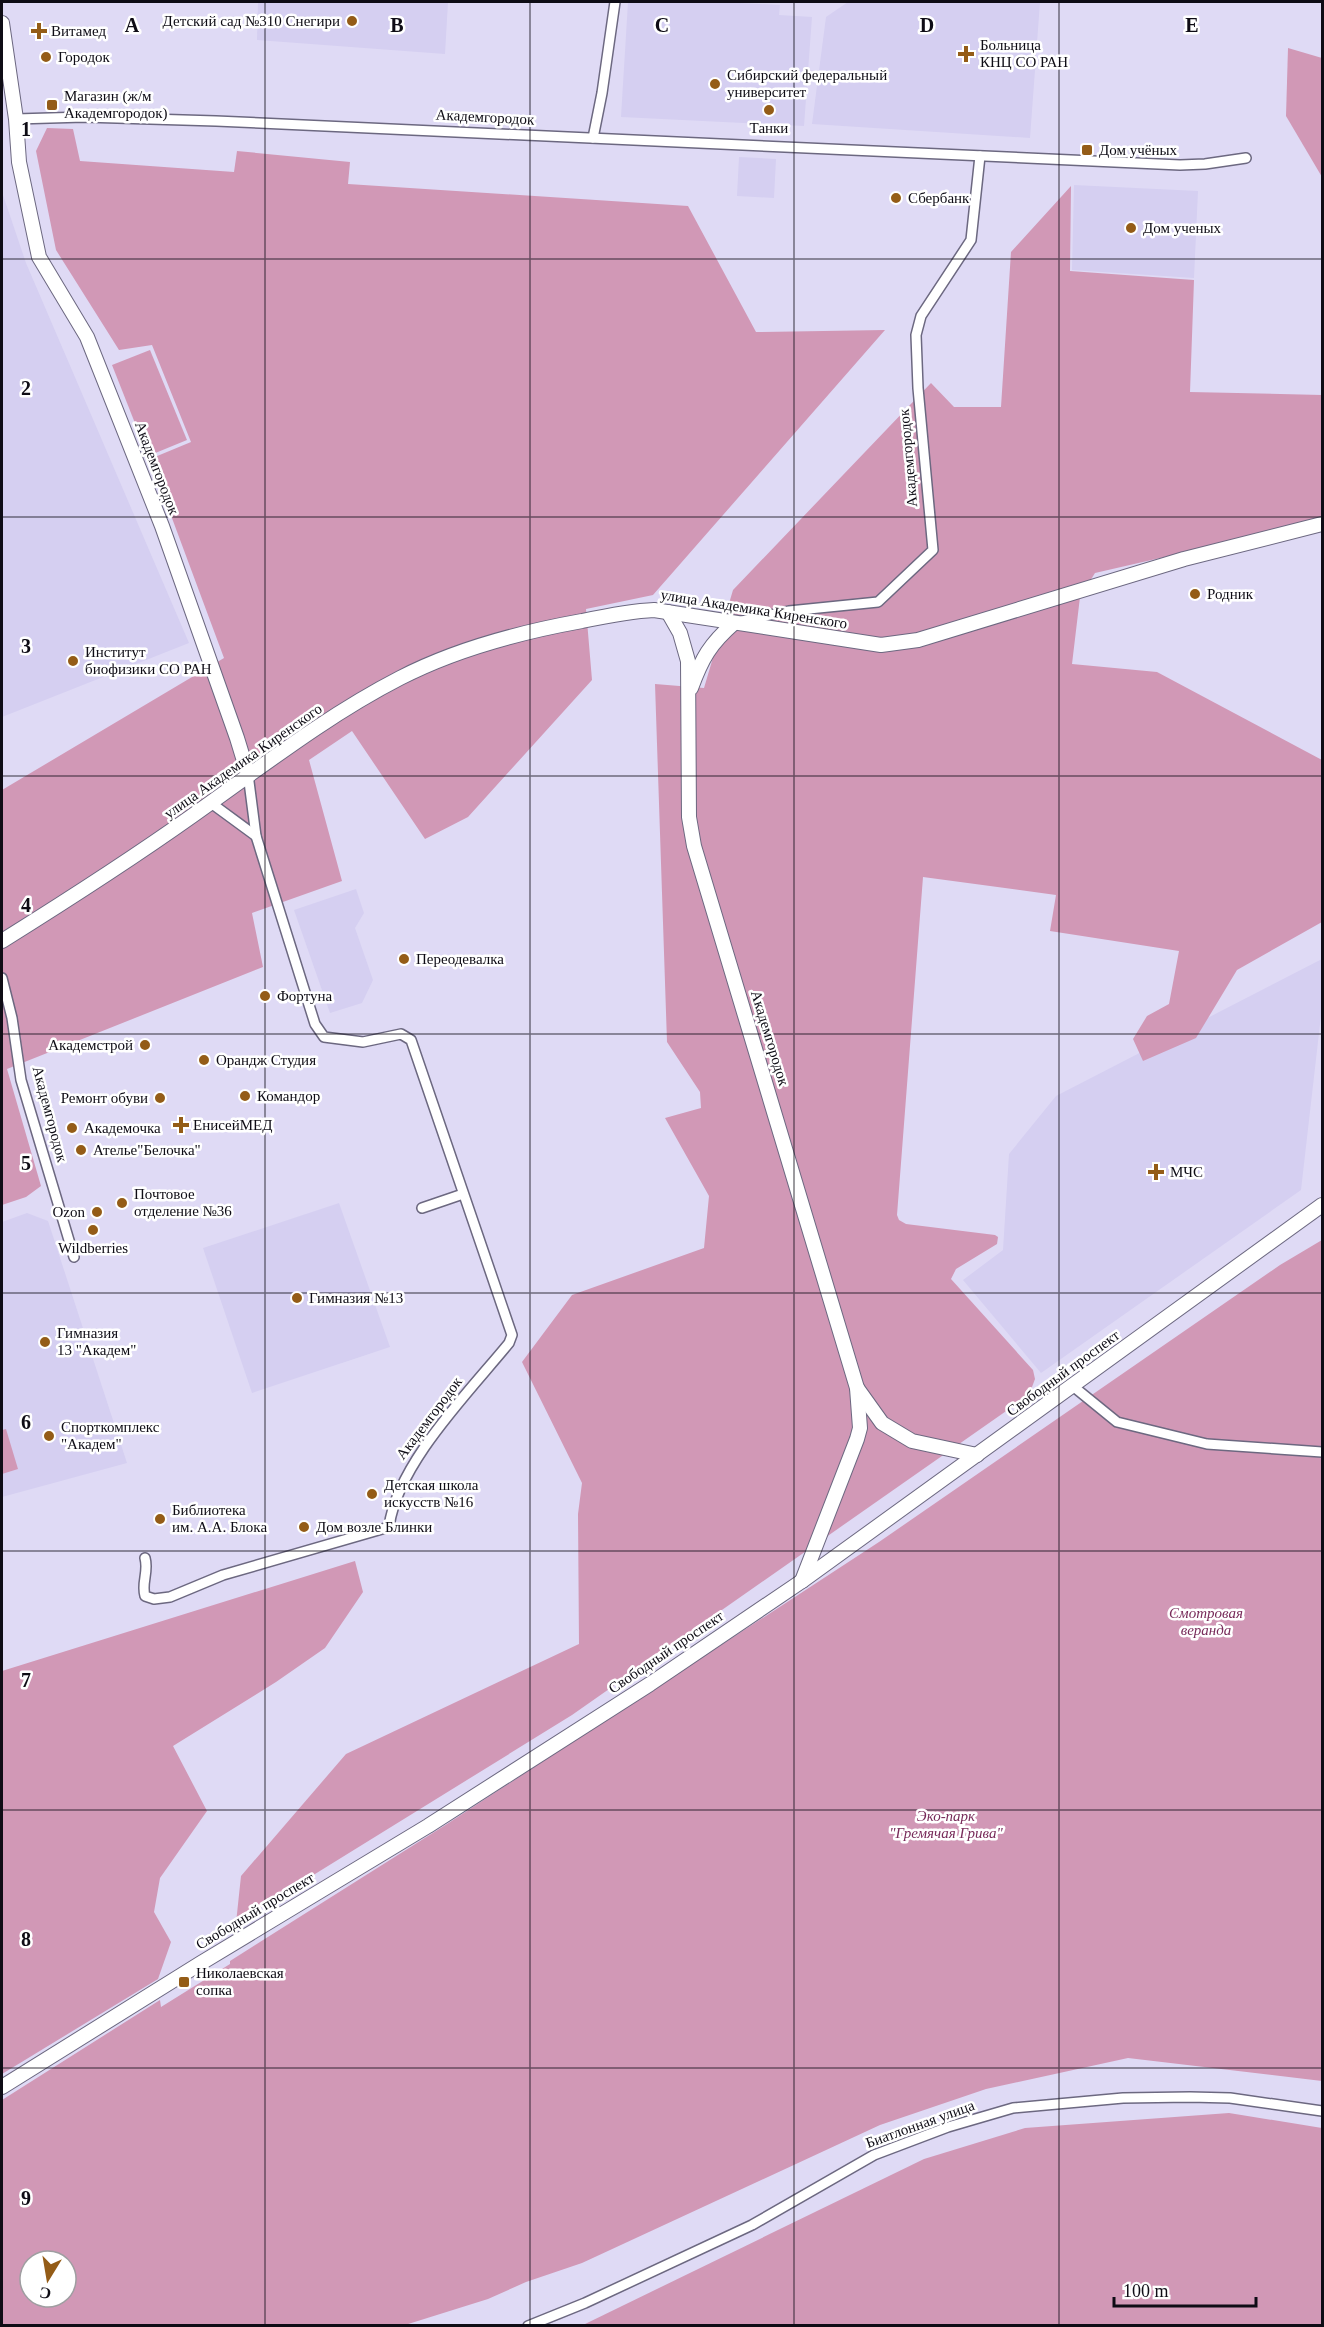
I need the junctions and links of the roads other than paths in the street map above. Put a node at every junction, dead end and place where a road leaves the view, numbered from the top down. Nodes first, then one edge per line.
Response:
1 (615, 2) edge
2 (2, 31) edge
3 (16, 119) junction
4 (593, 138) junction
5 (980, 156) junction
6 (1246, 158) dead end
7 (1323, 524) edge
8 (668, 612) junction
9 (734, 623) junction
10 (689, 693) junction
11 (248, 774) junction
12 (211, 803) junction
13 (256, 836) junction
14 (2, 941) edge
15 (2, 978) edge
16 (463, 1194) junction
17 (1323, 1205) edge
18 (422, 1208) dead end
19 (74, 1257) dead end
20 (1074, 1387) junction
21 (857, 1388) junction
22 (1323, 1452) edge
23 (977, 1455) junction
24 (145, 1558) dead end
25 (802, 1581) junction
26 (2, 2088) edge
27 (1323, 2111) edge
28 (528, 2325) edge

1 - 4 street
2 - 3 main road, Академгородок
3 - 4 street, Академгородок
3 - 11 main road, Академгородок
4 - 5 street, Академгородок
5 - 6 street, Академгородок
5 - 9 street, Академгородок
7 - 9 main road, улица Академика Киренского
8 - 9 main road, улица Академика Киренского
8 - 10 main road, Академгородок
8 - 11 main road, улица Академика Киренского
9 - 10 main road
10 - 21 main road, Академгородок
11 - 12 main road, улица Академика Киренского
11 - 13 street, Академгородок
12 - 13 street
12 - 14 main road, улица Академика Киренского
13 - 16 street, Академгородок
15 - 19 street, Академгородок
16 - 18 street
16 - 24 street, Академгородок
17 - 20 main road, Свободный проспект
20 - 22 street
20 - 23 main road, Свободный проспект
21 - 23 main road
21 - 25 main road
23 - 25 main road, Свободный проспект
25 - 26 main road, Свободный проспект
27 - 28 street, Биатлонная улица

